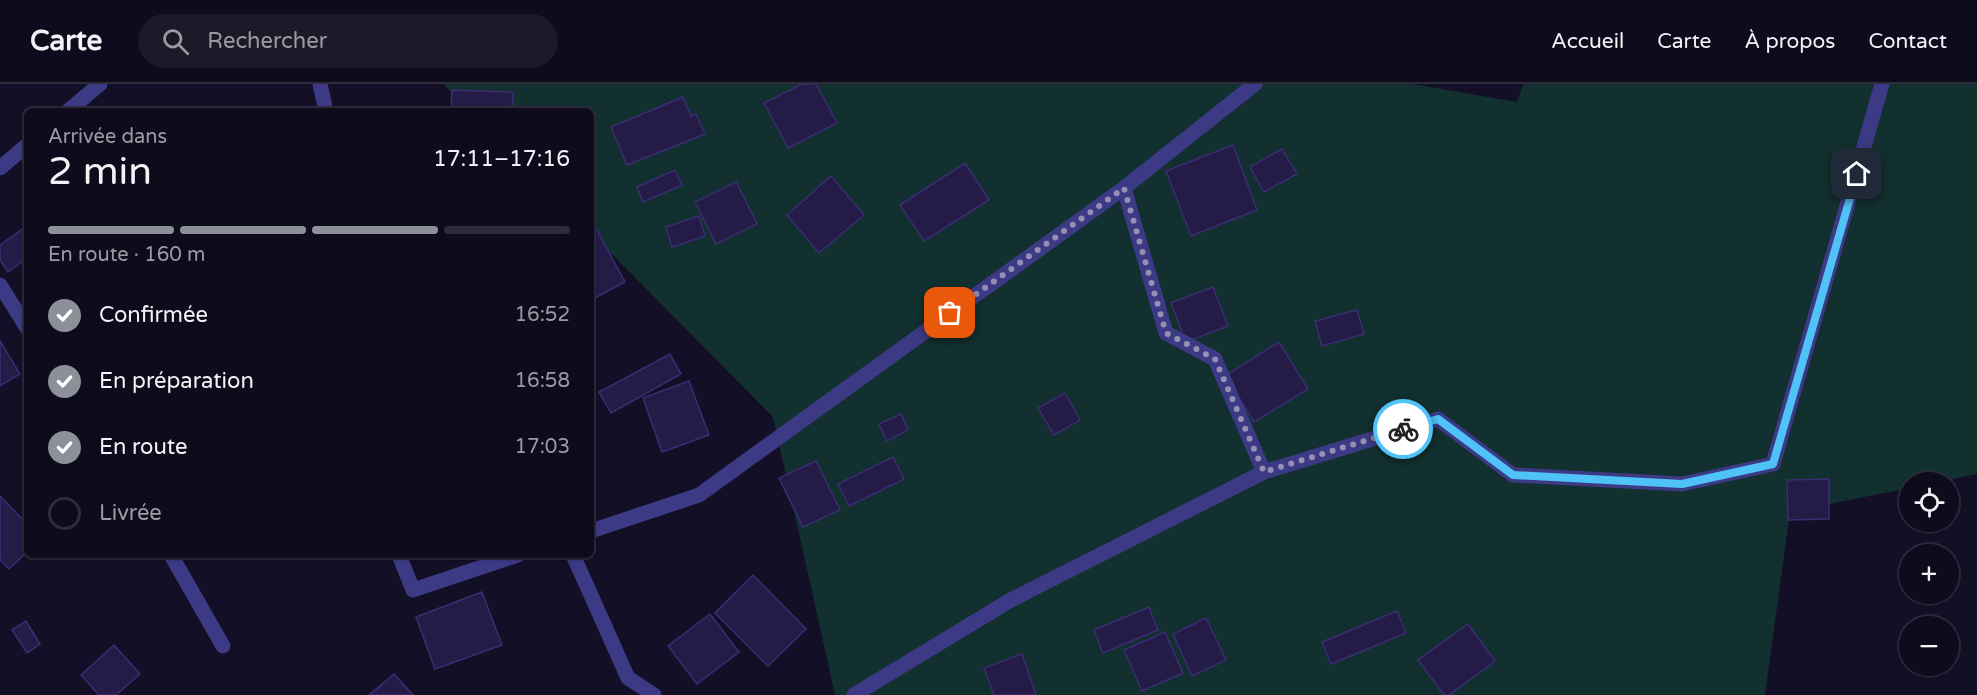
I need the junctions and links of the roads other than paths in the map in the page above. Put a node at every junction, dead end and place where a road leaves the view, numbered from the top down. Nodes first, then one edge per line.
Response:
1 (100, 84) edge
2 (320, 84) edge
3 (1255, 84) edge
4 (1882, 84) edge
5 (72, 108) edge
6 (325, 108) edge
7 (24, 148) edge
8 (0, 168) edge
9 (1124, 188) junction
10 (0, 285) edge
11 (24, 323) edge
12 (1264, 472) junction
13 (594, 530) edge
14 (173, 558) edge
15 (400, 558) edge
16 (510, 558) edge
17 (574, 558) edge
18 (223, 646) dead end
19 (654, 695) edge
20 (854, 695) edge

1 - 5 street
2 - 6 street
3 - 9 street
4 - 12 street
7 - 8 street
9 - 12 street
9 - 13 street
10 - 11 street
12 - 20 street
14 - 18 street
15 - 16 street
17 - 19 street

